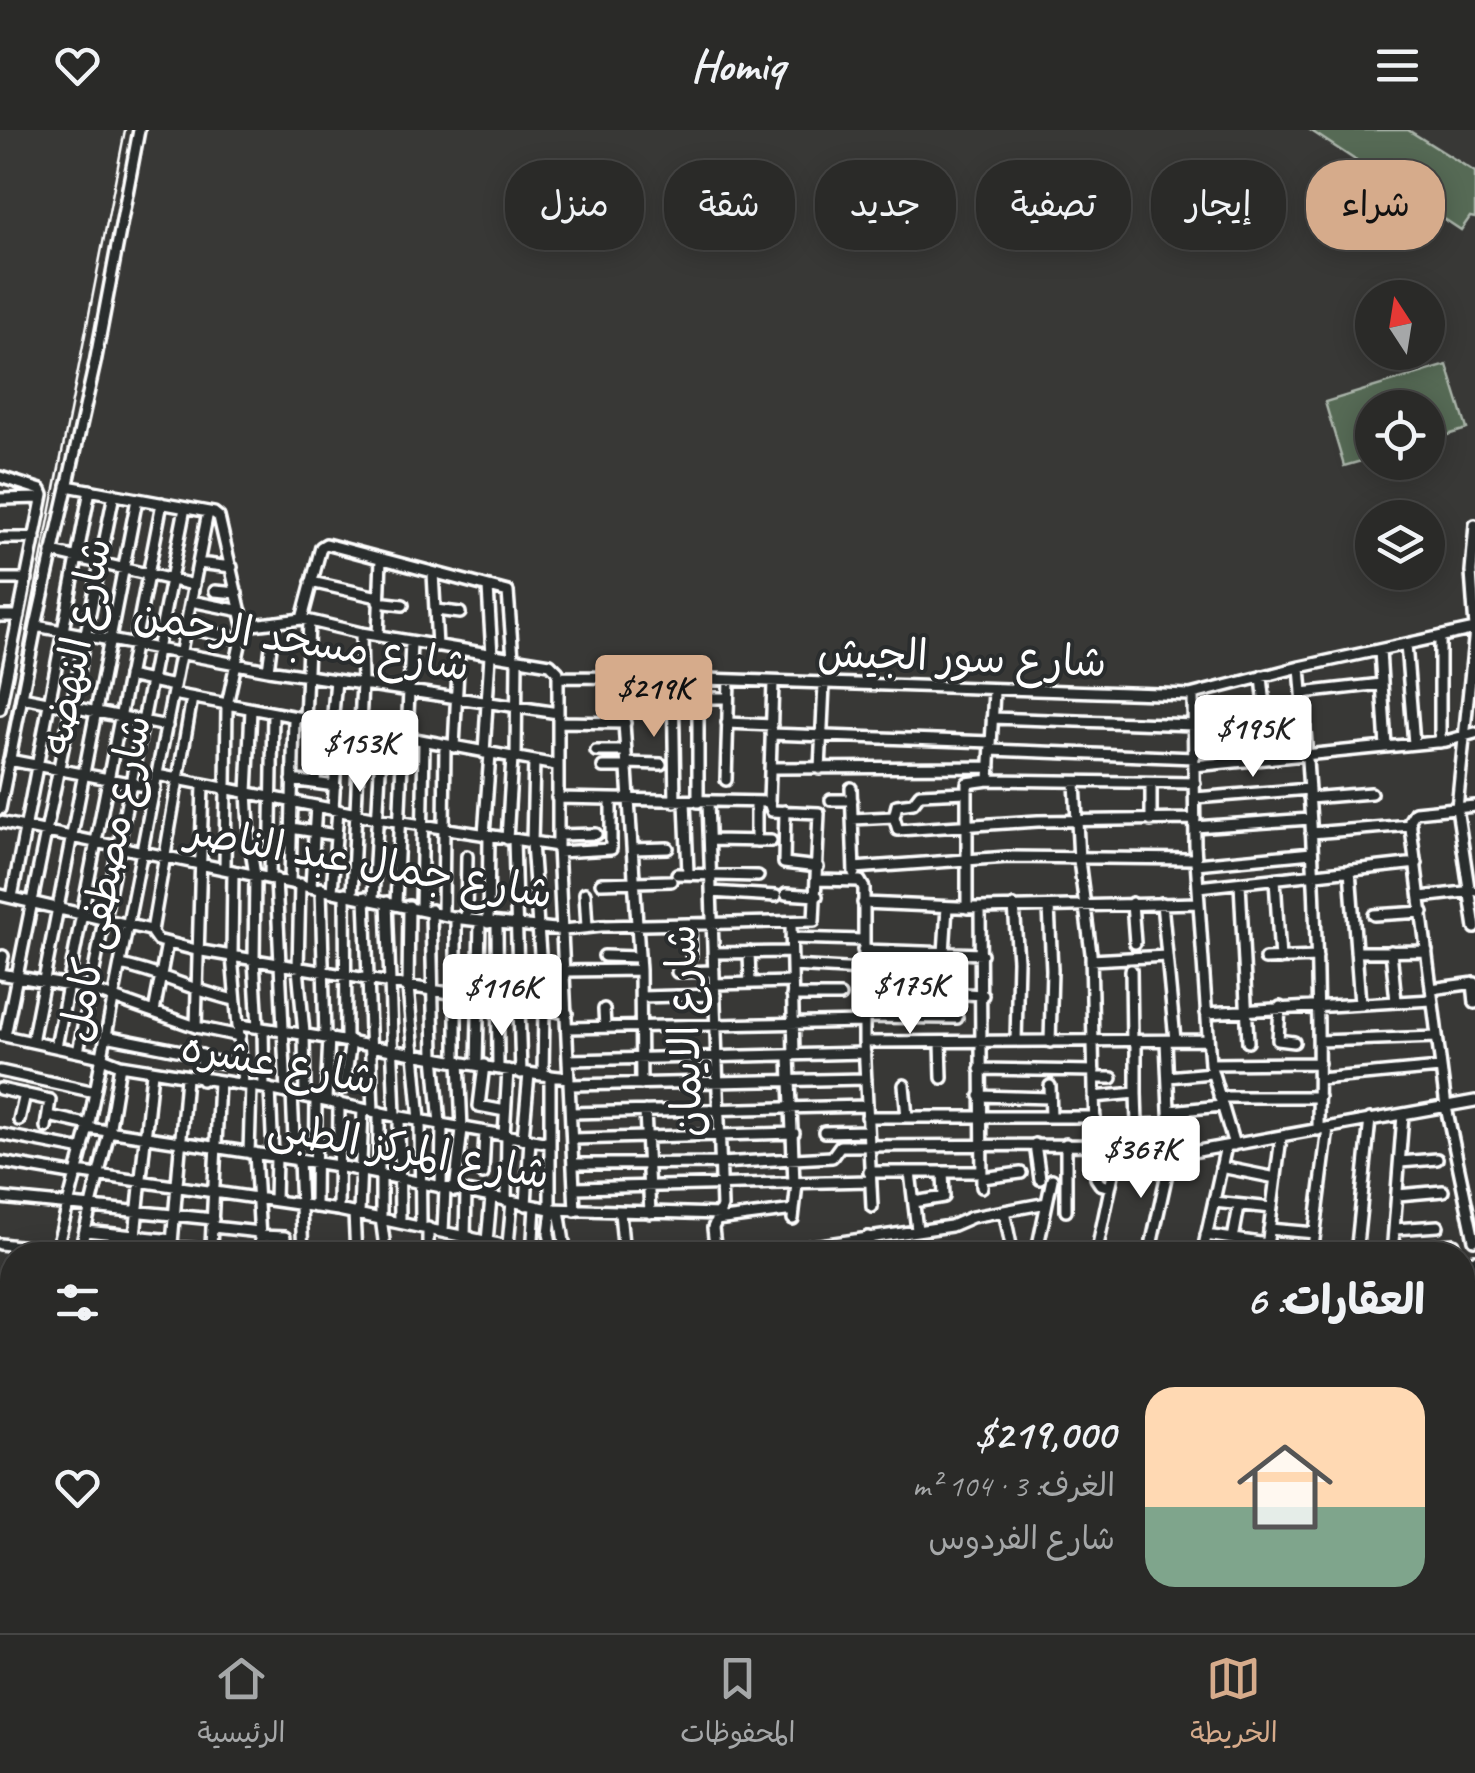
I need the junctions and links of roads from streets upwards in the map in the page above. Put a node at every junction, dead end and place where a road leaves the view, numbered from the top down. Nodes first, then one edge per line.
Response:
1 (139, 130) edge
2 (0, 477) edge
3 (67, 486) junction
4 (90, 490) junction
5 (114, 494) junction
6 (42, 498) junction
7 (137, 498) junction
8 (0, 499) edge
9 (162, 503) junction
10 (185, 508) junction
11 (213, 513) junction
12 (1475, 525) edge
13 (0, 538) edge
14 (35, 538) junction
15 (52, 552) junction
16 (77, 558) junction
17 (381, 559) junction
18 (198, 563) junction
19 (100, 564) junction
20 (232, 567) junction
21 (123, 568) junction
22 (433, 573) junction
23 (148, 574) junction
24 (0, 579) edge
25 (26, 579) junction
26 (171, 579) junction
27 (312, 582) junction
28 (194, 584) junction
29 (488, 588) junction
30 (215, 591) dead end
31 (237, 593) junction
32 (378, 600) junction
33 (191, 601) junction
34 (403, 605) dead end
35 (436, 610) junction
36 (242, 611) junction
37 (460, 613) dead end
38 (0, 616) edge
39 (18, 616) junction
40 (305, 620) junction
41 (36, 626) junction
42 (244, 626) junction
43 (186, 628) junction
44 (1475, 629) edge
45 (63, 631) junction
46 (360, 633) junction
47 (86, 636) junction
48 (378, 636) junction
49 (1440, 636) junction
50 (242, 639) junction
51 (110, 640) junction
52 (410, 642) junction
53 (1406, 644) junction
54 (134, 645) junction
55 (271, 646) dead end
56 (437, 646) junction
57 (157, 649) junction
58 (459, 650) junction
59 (1380, 650) junction
60 (6, 651) edge
61 (181, 654) junction
62 (491, 655) junction
63 (515, 659) junction
64 (235, 664) junction
65 (1300, 667) junction
66 (104, 668) junction
67 (268, 670) junction
68 (128, 674) junction
69 (308, 676) junction
70 (621, 676) junction
71 (1262, 676) junction
72 (559, 677) junction
73 (673, 678) junction
74 (698, 678) junction
75 (336, 680) junction
76 (729, 680) junction
77 (151, 681) junction
78 (773, 683) junction
79 (362, 684) junction
80 (824, 684) junction
81 (1382, 684) junction
82 (174, 690) junction
83 (411, 690) junction
84 (994, 691) junction
85 (1302, 694) junction
86 (1194, 695) junction
87 (1, 697) edge
88 (22, 697) junction
89 (192, 698) junction
90 (457, 698) junction
91 (698, 698) junction
92 (728, 698) junction
93 (49, 702) junction
94 (488, 702) junction
95 (1471, 702) edge
96 (227, 705) junction
97 (72, 707) junction
98 (517, 707) junction
99 (0, 709) edge
100 (251, 710) junction
101 (95, 712) junction
102 (273, 714) junction
103 (120, 716) junction
104 (558, 718) junction
105 (992, 718) junction
106 (300, 720) junction
107 (143, 721) junction
108 (1246, 721) dead end
109 (317, 722) junction
110 (625, 723) junction
111 (727, 723) junction
112 (167, 726) junction
113 (335, 726) junction
114 (1194, 726) junction
115 (771, 729) junction
116 (360, 730) junction
117 (382, 734) junction
118 (1470, 734) edge
119 (822, 737) junction
120 (405, 738) junction
121 (424, 742) junction
122 (1440, 742) junction
123 (1414, 744) junction
124 (450, 746) junction
125 (991, 746) junction
126 (1386, 747) junction
127 (596, 750) dead end
128 (626, 751) junction
129 (487, 753) junction
130 (1308, 756) junction
131 (514, 758) junction
132 (1270, 759) junction
133 (9, 760) junction
134 (534, 762) junction
135 (1194, 762) junction
136 (660, 764) dead end
137 (38, 765) junction
138 (556, 765) junction
139 (627, 765) junction
140 (603, 767) dead end
141 (990, 767) junction
142 (770, 768) junction
143 (820, 769) junction
144 (60, 770) junction
145 (1475, 770) edge
146 (1460, 772) junction
147 (84, 774) junction
148 (157, 775) junction
149 (108, 779) junction
150 (178, 779) junction
151 (292, 780) junction
152 (726, 780) dead end
153 (989, 780) junction
154 (1075, 782) junction
155 (314, 783) junction
156 (1194, 783) junction
157 (131, 784) junction
158 (203, 784) junction
159 (1151, 784) junction
160 (334, 786) junction
161 (154, 788) junction
162 (224, 788) junction
163 (852, 788) dead end
164 (247, 792) junction
165 (966, 792) junction
166 (1371, 793) dead end
167 (1309, 794) junction
168 (270, 797) junction
169 (557, 798) junction
170 (1195, 798) junction
171 (611, 800) junction
172 (630, 800) junction
173 (831, 800) dead end
174 (852, 800) junction
175 (291, 801) junction
176 (680, 802) junction
177 (703, 802) junction
178 (756, 802) junction
179 (770, 802) junction
180 (316, 806) junction
181 (1475, 806) edge
182 (1457, 808) junction
183 (0, 809) edge
184 (336, 810) junction
185 (785, 812) junction
186 (356, 814) junction
187 (894, 817) junction
188 (377, 818) junction
189 (852, 819) junction
190 (1310, 819) junction
191 (1411, 819) junction
192 (1076, 820) junction
193 (400, 821) junction
194 (1151, 821) junction
195 (0, 822) edge
196 (1195, 823) junction
197 (421, 825) junction
198 (966, 825) junction
199 (26, 827) junction
200 (291, 828) junction
201 (442, 828) junction
202 (48, 832) junction
203 (314, 832) junction
204 (686, 832) junction
205 (1311, 833) junction
206 (558, 834) junction
207 (596, 834) dead end
208 (336, 835) junction
209 (487, 836) junction
210 (72, 837) junction
211 (511, 839) junction
212 (710, 839) junction
213 (756, 841) junction
214 (770, 841) dead end
215 (96, 842) junction
216 (532, 843) junction
217 (118, 847) junction
218 (687, 847) junction
219 (668, 848) dead end
220 (558, 849) junction
221 (632, 849) junction
222 (142, 852) junction
223 (1312, 853) junction
224 (164, 856) junction
225 (467, 856) dead end
226 (966, 859) junction
227 (1079, 860) junction
228 (1196, 862) junction
229 (1417, 862) junction
230 (198, 864) junction
231 (818, 866) junction
232 (854, 868) junction
233 (229, 870) junction
234 (1350, 870) junction
235 (688, 873) junction
236 (711, 873) junction
237 (256, 875) junction
238 (1313, 875) junction
239 (758, 876) dead end
240 (273, 879) junction
241 (1276, 879) junction
242 (818, 880) junction
243 (854, 881) junction
244 (601, 882) dead end
245 (635, 882) junction
246 (1240, 882) junction
247 (306, 885) junction
248 (1198, 887) junction
249 (332, 890) junction
250 (1472, 891) edge
251 (711, 892) junction
252 (585, 893) dead end
253 (349, 894) junction
254 (0, 895) edge
255 (817, 896) junction
256 (12, 897) junction
257 (1421, 897) junction
258 (369, 898) junction
259 (34, 902) junction
260 (392, 902) junction
261 (863, 903) junction
262 (1132, 903) junction
263 (1162, 903) junction
264 (1199, 903) junction
265 (1084, 904) junction
266 (58, 906) junction
267 (410, 906) junction
268 (1014, 906) junction
269 (947, 907) junction
270 (1048, 907) junction
271 (967, 908) junction
272 (980, 908) junction
273 (426, 909) junction
274 (82, 912) junction
275 (1423, 912) junction
276 (444, 913) junction
277 (1374, 916) dead end
278 (105, 917) junction
279 (461, 918) junction
280 (128, 923) junction
281 (488, 923) junction
282 (690, 924) junction
283 (712, 924) junction
284 (791, 924) junction
285 (516, 926) junction
286 (637, 926) junction
287 (588, 927) junction
288 (539, 928) junction
289 (1475, 928) edge
290 (564, 930) junction
291 (152, 931) junction
292 (792, 938) junction
293 (167, 943) junction
294 (1135, 943) dead end
295 (863, 945) junction
296 (196, 950) junction
297 (1427, 951) junction
298 (713, 952) junction
299 (749, 952) junction
300 (792, 952) junction
301 (1356, 952) junction
302 (1391, 952) junction
303 (944, 953) junction
304 (982, 954) junction
305 (690, 955) dead end
306 (3, 956) dead end
307 (232, 956) junction
308 (604, 956) dead end
309 (639, 956) junction
310 (1167, 956) junction
311 (1317, 957) junction
312 (1280, 958) junction
313 (1265, 959) dead end
314 (254, 960) junction
315 (1091, 960) junction
316 (120, 965) junction
317 (278, 965) junction
318 (792, 966) junction
319 (298, 968) junction
320 (640, 970) junction
321 (863, 970) junction
322 (1132, 970) dead end
323 (714, 971) junction
324 (0, 972) edge
325 (322, 972) junction
326 (566, 972) junction
327 (676, 972) dead end
328 (161, 975) junction
329 (346, 976) junction
330 (19, 978) junction
331 (44, 980) junction
332 (367, 980) junction
333 (792, 982) junction
334 (750, 983) junction
335 (1474, 983) edge
336 (388, 984) junction
337 (68, 985) junction
338 (408, 987) junction
339 (863, 988) junction
340 (90, 990) junction
341 (714, 990) junction
342 (196, 991) junction
343 (432, 992) junction
344 (1432, 994) junction
345 (982, 995) junction
346 (454, 996) junction
347 (792, 996) junction
348 (840, 996) dead end
349 (640, 997) junction
350 (114, 999) junction
351 (477, 999) junction
352 (235, 1000) junction
353 (1396, 1001) junction
354 (1360, 1002) junction
355 (498, 1003) junction
356 (1475, 1003) edge
357 (1320, 1004) junction
358 (522, 1006) junction
359 (1280, 1008) junction
360 (544, 1010) junction
361 (604, 1010) dead end
362 (1249, 1010) junction
363 (154, 1012) junction
364 (1016, 1012) junction
365 (1030, 1012) dead end
366 (567, 1013) junction
367 (1206, 1013) junction
368 (957, 1018) dead end
369 (864, 1020) junction
370 (793, 1023) junction
371 (716, 1025) junction
372 (606, 1027) junction
373 (641, 1027) junction
374 (196, 1028) junction
375 (261, 1028) junction
376 (568, 1028) junction
377 (283, 1030) junction
378 (240, 1031) junction
379 (304, 1034) junction
380 (3, 1036) edge
381 (106, 1036) junction
382 (327, 1037) junction
383 (1437, 1037) junction
384 (349, 1040) junction
385 (1208, 1040) junction
386 (1134, 1041) junction
387 (1170, 1041) junction
388 (32, 1042) junction
389 (941, 1042) junction
390 (981, 1042) junction
391 (1016, 1042) junction
392 (1050, 1042) junction
393 (1093, 1042) junction
394 (1248, 1042) dead end
395 (1294, 1042) dead end
396 (1319, 1042) junction
397 (370, 1045) junction
398 (56, 1047) junction
399 (864, 1048) junction
400 (392, 1049) junction
401 (78, 1052) junction
402 (412, 1053) junction
403 (792, 1055) junction
404 (434, 1056) junction
405 (717, 1057) junction
406 (102, 1058) junction
407 (642, 1059) junction
408 (204, 1060) junction
409 (569, 1060) junction
410 (458, 1061) junction
411 (225, 1062) dead end
412 (1319, 1063) junction
413 (480, 1064) junction
414 (120, 1066) junction
415 (1210, 1068) junction
416 (1440, 1068) junction
417 (503, 1069) junction
418 (980, 1069) junction
419 (0, 1072) edge
420 (152, 1072) junction
421 (525, 1073) junction
422 (1094, 1075) junction
423 (546, 1076) junction
424 (1168, 1077) junction
425 (186, 1078) junction
426 (942, 1078) dead end
427 (1112, 1078) dead end
428 (866, 1079) junction
429 (1319, 1079) junction
430 (202, 1080) junction
431 (570, 1081) junction
432 (790, 1081) junction
433 (219, 1082) junction
434 (718, 1083) junction
435 (641, 1084) junction
436 (246, 1085) junction
437 (904, 1085) dead end
438 (1050, 1086) dead end
439 (344, 1088) dead end
440 (0, 1089) edge
441 (267, 1089) junction
442 (95, 1092) junction
443 (289, 1093) junction
444 (1136, 1093) junction
445 (25, 1094) junction
446 (305, 1096) junction
447 (980, 1096) junction
448 (1094, 1097) junction
449 (1319, 1097) junction
450 (1050, 1098) junction
451 (321, 1099) junction
452 (1220, 1101) junction
453 (1475, 1101) edge
454 (339, 1103) junction
455 (792, 1106) junction
456 (1446, 1107) junction
457 (718, 1108) junction
458 (505, 1110) junction
459 (372, 1111) junction
460 (645, 1111) junction
461 (1170, 1111) junction
462 (867, 1112) junction
463 (572, 1113) junction
464 (1403, 1115) junction
465 (48, 1116) junction
466 (397, 1116) junction
467 (1095, 1116) junction
468 (906, 1117) junction
469 (980, 1117) junction
470 (1050, 1117) junction
471 (1370, 1119) junction
472 (19, 1120) dead end
473 (420, 1120) junction
474 (441, 1124) junction
475 (1170, 1124) junction
476 (1138, 1125) junction
477 (88, 1126) junction
478 (46, 1127) dead end
479 (462, 1128) junction
480 (1323, 1129) junction
481 (868, 1131) junction
482 (110, 1132) junction
483 (485, 1132) junction
484 (824, 1132) dead end
485 (794, 1133) junction
486 (0, 1134) edge
487 (505, 1135) junction
488 (719, 1135) junction
489 (646, 1136) junction
490 (146, 1137) junction
491 (1281, 1137) junction
492 (573, 1138) junction
493 (527, 1139) junction
494 (182, 1142) junction
495 (549, 1143) junction
496 (980, 1143) junction
497 (1035, 1144) junction
498 (1066, 1144) junction
499 (868, 1145) junction
500 (1095, 1145) junction
501 (1230, 1146) junction
502 (216, 1148) junction
503 (83, 1150) junction
504 (252, 1153) junction
505 (274, 1156) junction
506 (1138, 1156) junction
507 (1171, 1156) junction
508 (794, 1158) junction
509 (1437, 1159) dead end
510 (297, 1160) junction
511 (1116, 1160) junction
512 (0, 1162) edge
513 (1097, 1162) junction
514 (1400, 1162) junction
515 (316, 1163) junction
516 (720, 1163) junction
517 (574, 1164) junction
518 (648, 1164) junction
519 (338, 1166) junction
520 (1221, 1166) junction
521 (360, 1171) junction
522 (910, 1172) junction
523 (944, 1172) junction
524 (1021, 1173) dead end
525 (77, 1174) junction
526 (482, 1174) dead end
527 (380, 1175) junction
528 (100, 1177) junction
529 (869, 1177) junction
530 (1040, 1178) dead end
531 (1276, 1178) junction
532 (982, 1179) junction
533 (1052, 1179) dead end
534 (401, 1180) junction
535 (141, 1183) junction
536 (423, 1184) junction
537 (795, 1184) junction
538 (721, 1187) junction
539 (1110, 1187) junction
540 (177, 1188) junction
541 (575, 1188) junction
542 (649, 1188) junction
543 (452, 1190) junction
544 (215, 1192) junction
545 (1443, 1192) dead end
546 (1398, 1194) junction
547 (0, 1198) edge
548 (256, 1198) junction
549 (491, 1198) junction
550 (275, 1201) junction
551 (509, 1202) junction
552 (914, 1202) junction
553 (1214, 1202) junction
554 (68, 1203) junction
555 (1047, 1203) junction
556 (299, 1204) junction
557 (315, 1206) junction
558 (531, 1206) junction
559 (1239, 1206) junction
560 (92, 1207) junction
561 (872, 1207) dead end
562 (1272, 1208) junction
563 (554, 1209) junction
564 (338, 1210) junction
565 (1066, 1210) dead end
566 (575, 1211) junction
567 (1004, 1211) junction
568 (138, 1212) junction
569 (620, 1212) junction
570 (356, 1213) junction
571 (650, 1213) junction
572 (174, 1216) junction
573 (718, 1217) junction
574 (381, 1218) junction
575 (400, 1222) junction
576 (213, 1223) junction
577 (1438, 1226) dead end
578 (424, 1227) junction
579 (1269, 1229) junction
580 (1395, 1229) junction
581 (61, 1230) junction
582 (917, 1230) junction
583 (444, 1231) junction
584 (1314, 1232) junction
585 (85, 1233) junction
586 (259, 1234) junction
587 (1206, 1235) junction
588 (467, 1236) junction
589 (285, 1237) dead end
590 (868, 1237) junction
591 (136, 1238) junction
592 (1233, 1239) junction
593 (1474, 1240) edge
594 (486, 1241) joint
595 (58, 1242) edge
596 (83, 1242) edge
597 (135, 1242) edge
598 (152, 1242) edge
599 (172, 1242) edge
600 (214, 1242) edge
601 (260, 1242) edge
602 (302, 1242) edge
603 (356, 1242) edge
604 (384, 1242) edge
605 (426, 1242) edge
606 (468, 1242) edge
607 (508, 1242) edge
608 (532, 1242) edge
609 (551, 1242) edge
610 (563, 1242) edge
611 (623, 1242) edge
612 (715, 1242) edge
613 (841, 1242) edge
614 (869, 1242) edge
615 (1010, 1242) edge
616 (1039, 1242) edge
617 (1099, 1242) edge
618 (1152, 1242) edge
619 (1205, 1242) edge
620 (1242, 1242) edge
621 (1267, 1242) edge
622 (1313, 1242) edge
623 (1357, 1242) edge
624 (1394, 1242) edge

1 - 3 street
2 - 6 street
3 - 4 street
3 - 15 street
4 - 5 street
4 - 16 street
5 - 7 street
5 - 19 street
6 - 8 street
6 - 14 street
7 - 9 street
7 - 21 street, شارع النهضه
9 - 10 street
9 - 23 street
10 - 11 street
10 - 26 street
11 - 18 street, شارع مصطفى كامل
11 - 20 street
12 - 44 street
13 - 14 street
14 - 25 street
15 - 16 street
15 - 41 street
16 - 19 street
16 - 45 street
17 - 22 street
17 - 27 street
17 - 32 street
18 - 20 street
18 - 28 street, شارع مصطفى كامل
19 - 21 street
19 - 47 street
20 - 31 street
21 - 23 street
21 - 51 street, شارع النهضه
22 - 29 street
22 - 35 street
23 - 26 street
23 - 54 street
24 - 25 street
25 - 39 street
26 - 28 street
26 - 57 street
27 - 32 street
27 - 40 street
28 - 33 street, شارع مصطفى كامل
29 - 62 street
29 - 63 street
30 - 31 street
31 - 36 street
32 - 34 street
32 - 48 street
33 - 36 street
33 - 43 street, شارع مصطفى كامل
35 - 37 street
35 - 56 street
36 - 42 street
38 - 39 street
39 - 60 street
40 - 42 street
40 - 46 street
40 - 69 street
41 - 45 street, شارع مسجد الرحمن
41 - 88 street
42 - 50 street
43 - 50 street
43 - 61 street, شارع مصطفى كامل
44 - 49 street, شارع سور الجيش
44 - 95 street
45 - 47 street, شارع مسجد الرحمن
45 - 93 street
46 - 48 street
46 - 79 street
47 - 51 street, شارع مسجد الرحمن
47 - 97 street
48 - 52 street
49 - 53 street, شارع سور الجيش
49 - 122 street
50 - 64 street
51 - 54 street, شارع مسجد الرحمن
51 - 66 street, شارع النهضه
52 - 56 street
52 - 83 street
53 - 59 street, شارع سور الجيش
53 - 123 street
54 - 57 street, شارع مسجد الرحمن
54 - 68 street
55 - 67 street
56 - 58 street
57 - 61 street, شارع مسجد الرحمن
57 - 77 street
58 - 62 street
58 - 90 street
59 - 65 street, شارع سور الجيش
59 - 81 street
60 - 87 street
61 - 64 street, شارع مسجد الرحمن
61 - 82 street, شارع مصطفى كامل
62 - 63 street
62 - 94 street
63 - 72 street
63 - 98 street
64 - 67 street, شارع مسجد الرحمن
64 - 96 street
65 - 71 street, شارع سور الجيش
65 - 85 street
66 - 68 street
66 - 101 street, شارع النهضه
67 - 69 street, شارع مسجد الرحمن
68 - 77 street
68 - 103 street
69 - 75 street, شارع مسجد الرحمن
69 - 106 street
70 - 72 street, شارع سور الجيش
70 - 73 street, شارع سور الجيش
70 - 110 street
71 - 86 street, شارع سور الجيش
71 - 132 street
72 - 104 street
73 - 74 street, شارع سور الجيش
73 - 176 street
74 - 76 street, شارع سور الجيش
74 - 91 street, شارع الايمان
75 - 79 street, شارع مسجد الرحمن
75 - 113 street
76 - 78 street, شارع سور الجيش
76 - 92 street
77 - 82 street
77 - 107 street
78 - 80 street, شارع سور الجيش
78 - 115 street
79 - 83 street, شارع مسجد الرحمن
79 - 116 street
80 - 84 street, شارع سور الجيش
80 - 119 street
81 - 85 street
81 - 126 street
82 - 89 street
82 - 112 street, شارع مصطفى كامل
83 - 90 street, شارع مسجد الرحمن
83 - 120 street
84 - 86 street, شارع سور الجيش
84 - 105 street
85 - 130 street
86 - 114 street
87 - 99 street
88 - 93 street
88 - 133 street
89 - 96 street
89 - 150 street
90 - 94 street, شارع مسجد الرحمن
90 - 124 street
91 - 92 street
91 - 177 street, شارع الايمان
92 - 111 street
93 - 97 street
93 - 137 street
94 - 98 street, شارع مسجد الرحمن
94 - 129 street
95 - 118 street
96 - 100 street
96 - 162 street
97 - 101 street
97 - 144 street
98 - 104 street, شارع مسجد الرحمن
98 - 131 street
100 - 102 street
100 - 164 street
101 - 103 street
101 - 147 street, شارع النهضه
102 - 106 street
102 - 168 street
103 - 107 street
103 - 149 street
104 - 110 street, شارع مسجد الرحمن
104 - 138 street
105 - 114 street
105 - 125 street
106 - 109 street
106 - 151 street
107 - 112 street
107 - 157 street
108 - 114 street
109 - 113 street
109 - 155 street
110 - 128 street
111 - 115 street
111 - 152 street
112 - 148 street, شارع مصطفى كامل
113 - 116 street
113 - 160 street
114 - 135 street
115 - 119 street
115 - 142 street
116 - 117 street
116 - 186 street
117 - 120 street
117 - 188 street
118 - 122 street
118 - 146 street
119 - 125 street
119 - 143 street
120 - 121 street
120 - 193 street
121 - 124 street
121 - 197 street
122 - 123 street
123 - 126 street
124 - 129 street
124 - 201 street
125 - 135 street
125 - 141 street
126 - 130 street
127 - 128 street
128 - 139 street
129 - 131 street
129 - 209 street
130 - 132 street
130 - 167 street
131 - 134 street
131 - 211 street
132 - 135 street
133 - 137 street
133 - 183 street
134 - 138 street
134 - 216 street
135 - 156 street
136 - 139 street
137 - 144 street
137 - 199 street
138 - 169 street
139 - 140 street
139 - 172 street
141 - 143 street
141 - 153 street
142 - 143 street
142 - 179 street
144 - 147 street
144 - 202 street
145 - 146 street
146 - 182 street
147 - 149 street
147 - 210 street, شارع النهضه
148 - 150 street
148 - 161 street, شارع مصطفى كامل
149 - 157 street
149 - 215 street
150 - 158 street
150 - 224 street
151 - 155 street
151 - 175 street
153 - 154 street
153 - 165 street
154 - 159 street
154 - 192 street
155 - 160 street
156 - 159 street
156 - 170 street
157 - 161 street
157 - 217 street
158 - 162 street
158 - 230 street
159 - 194 street
160 - 184 street
161 - 222 street, شارع مصطفى كامل
162 - 164 street
162 - 233 street
163 - 174 street
164 - 168 street
164 - 237 street
165 - 187 street
165 - 198 street
166 - 167 street
167 - 170 street
167 - 190 street
168 - 175 street
168 - 240 street
169 - 171 street
169 - 206 street
170 - 196 street
171 - 172 street
171 - 220 street
172 - 176 street
172 - 221 street
173 - 174 street
174 - 189 street
175 - 180 street
175 - 200 street
176 - 177 street
176 - 204 street
177 - 178 street
177 - 212 street, شارع الايمان
178 - 179 street
178 - 213 street
179 - 185 street
180 - 184 street
180 - 203 street
181 - 182 street
182 - 191 street
182 - 250 street
184 - 186 street
184 - 208 street
185 - 231 street
185 - 231 street
186 - 188 street
186 - 253 street
187 - 189 street
187 - 198 street
188 - 193 street
188 - 258 street
189 - 232 street
190 - 196 street
190 - 205 street
191 - 205 street
191 - 229 street
192 - 194 street
192 - 198 street
192 - 227 street
193 - 197 street
193 - 260 street
194 - 196 street
195 - 199 street, شارع جمال عبد الناصر
196 - 228 street
197 - 201 street
197 - 273 street
198 - 226 street
199 - 202 street, شارع جمال عبد الناصر
199 - 256 street
200 - 203 street
200 - 247 street
201 - 209 street
201 - 276 street
202 - 210 street, شارع جمال عبد الناصر
202 - 259 street
203 - 208 street
203 - 247 street
204 - 212 street
204 - 218 street
205 - 223 street
206 - 207 street
206 - 220 street
208 - 249 street
209 - 211 street
209 - 281 street
210 - 215 street, شارع جمال عبد الناصر
210 - 266 street, شارع النهضه
211 - 216 street
211 - 285 street
212 - 213 street
212 - 218 street
212 - 236 street, شارع الايمان
213 - 214 street
215 - 217 street, شارع جمال عبد الناصر
215 - 274 street
216 - 220 street
216 - 288 street
217 - 222 street, شارع جمال عبد الناصر
217 - 278 street
218 - 235 street
219 - 221 street
220 - 290 street
221 - 245 street
222 - 224 street, شارع جمال عبد الناصر
222 - 280 street, شارع مصطفى كامل
223 - 228 street
223 - 238 street
224 - 230 street, شارع جمال عبد الناصر
224 - 291 street
225 - 279 street
226 - 227 street
226 - 232 street
226 - 271 street
227 - 228 street
227 - 265 street
228 - 248 street
229 - 234 street
229 - 257 street
230 - 233 street, شارع جمال عبد الناصر
230 - 296 street
231 - 242 street
232 - 243 street
233 - 237 street, شارع جمال عبد الناصر
233 - 307 street
234 - 238 street
234 - 301 street
235 - 236 street
235 - 245 street
236 - 239 street
236 - 251 street, شارع الايمان
237 - 240 street, شارع جمال عبد الناصر
237 - 314 street
238 - 241 street
238 - 311 street
240 - 247 street, شارع جمال عبد الناصر
240 - 317 street
241 - 246 street
241 - 312 street
242 - 243 street
242 - 255 street
243 - 261 street
244 - 245 street
245 - 286 street
246 - 248 street
246 - 362 street
247 - 249 street, شارع جمال عبد الناصر
247 - 319 street
247 - 325 street
248 - 264 street
249 - 253 street, شارع جمال عبد الناصر
250 - 257 street
250 - 289 street
251 - 255 street
251 - 283 street, شارع الايمان
252 - 287 street
253 - 258 street, شارع جمال عبد الناصر
253 - 329 street
254 - 256 street
255 - 284 street
256 - 259 street
257 - 275 street
258 - 260 street, شارع جمال عبد الناصر
258 - 332 street
259 - 266 street
259 - 330 street
260 - 267 street, شارع جمال عبد الناصر
260 - 336 street
261 - 269 street
261 - 295 street
262 - 263 street
262 - 265 street
262 - 294 street
263 - 264 street
263 - 310 street
264 - 367 street
265 - 270 street
265 - 315 street
266 - 274 street
266 - 331 street, شارع النهضه
267 - 273 street, شارع جمال عبد الناصر
267 - 338 street
268 - 270 street
268 - 272 street
268 - 364 street
269 - 271 street
269 - 303 street
270 - 392 street
271 - 272 street
272 - 304 street
273 - 276 street, شارع جمال عبد الناصر
273 - 343 street
274 - 278 street
274 - 337 street
275 - 277 street
275 - 297 street
276 - 279 street, شارع جمال عبد الناصر
278 - 280 street
278 - 340 street
279 - 281 street, شارع جمال عبد الناصر
279 - 346 street
280 - 291 street
280 - 316 street, شارع مصطفى كامل
281 - 285 street, شارع جمال عبد الناصر
281 - 351 street
281 - 355 street
282 - 283 street, شارع جمال عبد الناصر
282 - 286 street, شارع جمال عبد الناصر
282 - 305 street
283 - 284 street, شارع جمال عبد الناصر
283 - 298 street, شارع الايمان
284 - 292 street
285 - 288 street, شارع جمال عبد الناصر
285 - 358 street
286 - 287 street, شارع جمال عبد الناصر
286 - 309 street
287 - 290 street, شارع جمال عبد الناصر
288 - 290 street, شارع جمال عبد الناصر
288 - 360 street
290 - 326 street
291 - 293 street
292 - 295 street
292 - 300 street
293 - 296 street
293 - 328 street
295 - 303 street
295 - 321 street
296 - 307 street
296 - 342 street
297 - 302 street
297 - 344 street
298 - 299 street
298 - 323 street, شارع الايمان
299 - 300 street
299 - 334 street
300 - 318 street
301 - 302 street
301 - 354 street
302 - 353 street
303 - 304 street
304 - 345 street
306 - 324 street
307 - 314 street
307 - 352 street
308 - 309 street
309 - 320 street
310 - 315 street
310 - 387 street
311 - 312 street
311 - 357 street
312 - 313 street
314 - 317 street
314 - 375 street
315 - 393 street
316 - 328 street
316 - 350 street, شارع مصطفى كامل
317 - 319 street
317 - 377 street
318 - 321 street
318 - 333 street
319 - 325 street
319 - 379 street
320 - 326 street
320 - 349 street
321 - 339 street
322 - 386 street
323 - 327 street
323 - 341 street, شارع الايمان
324 - 330 street
325 - 329 street
325 - 382 street
326 - 366 street
328 - 342 street
328 - 363 street
329 - 332 street
329 - 384 street
330 - 331 street
330 - 380 street
331 - 337 street
331 - 388 street, شارع النهضه
332 - 336 street
332 - 397 street
333 - 334 street
333 - 347 street
334 - 341 street
335 - 344 street
335 - 356 street
336 - 338 street
336 - 400 street
337 - 340 street
337 - 398 street
338 - 343 street
338 - 402 street
339 - 345 street
339 - 369 street
340 - 350 street
340 - 401 street
341 - 349 street
341 - 371 street, شارع الايمان
342 - 352 street
342 - 374 street
343 - 346 street
343 - 404 street
344 - 353 street
344 - 383 street
345 - 390 street
346 - 351 street
346 - 410 street
347 - 348 street
347 - 370 street
349 - 373 street
350 - 363 street
350 - 381 street, شارع مصطفى كامل
351 - 355 street
351 - 413 street
352 - 378 street
353 - 354 street
354 - 357 street
355 - 358 street
355 - 417 street
357 - 359 street
357 - 396 street
358 - 360 street
358 - 421 street
359 - 362 street
359 - 395 street
360 - 366 street
360 - 423 street
361 - 372 street
362 - 367 street
362 - 394 street
363 - 374 street
364 - 365 street
364 - 391 street
366 - 376 street
367 - 385 street
368 - 369 street
369 - 370 street
369 - 399 street
370 - 371 street
370 - 403 street
371 - 373 street
371 - 405 street, شارع الايمان
372 - 373 street
372 - 376 street
373 - 407 street
374 - 378 street
375 - 377 street
375 - 378 street
375 - 441 street
376 - 409 street
377 - 379 street
377 - 443 street
378 - 436 street
379 - 382 street
379 - 446 street
380 - 388 street, شارع عشره
381 - 406 street, شارع مصطفى كامل
381 - 408 street
382 - 384 street
382 - 451 street
383 - 396 street
383 - 416 street
384 - 397 street
384 - 439 street
385 - 387 street
385 - 415 street
386 - 387 street
386 - 393 street
386 - 444 street
387 - 424 street
388 - 398 street, شارع عشره
389 - 390 street
389 - 399 street
389 - 426 street
390 - 391 street
390 - 418 street
391 - 392 street
392 - 393 street
393 - 422 street
396 - 412 street
397 - 400 street
397 - 459 street
398 - 401 street, شارع عشره
399 - 403 street
399 - 428 street
400 - 402 street
400 - 466 street
401 - 406 street, شارع عشره
402 - 404 street
402 - 473 street
403 - 405 street
403 - 432 street
404 - 410 street
404 - 474 street
405 - 407 street
405 - 434 street, شارع الايمان
406 - 414 street, شارع عشره
406 - 442 street, شارع مصطفى كامل
407 - 409 street
407 - 435 street
408 - 411 street
408 - 430 street
409 - 431 street
410 - 413 street
410 - 479 street
412 - 415 street
412 - 429 street
413 - 417 street
413 - 458 street
414 - 420 street, شارع عشره
414 - 482 street
415 - 424 street
415 - 452 street
416 - 429 street
416 - 456 street
417 - 421 street
417 - 458 street
418 - 422 street
418 - 447 street
419 - 442 street
420 - 425 street, شارع عشره
420 - 490 street
421 - 423 street
421 - 493 street
422 - 427 street
422 - 448 street
423 - 431 street
423 - 495 street
424 - 461 street
425 - 430 street, شارع عشره
425 - 494 street
428 - 432 street
428 - 462 street
429 - 449 street
430 - 433 street, شارع عشره
431 - 435 street
431 - 463 street
432 - 434 street
432 - 455 street
433 - 436 street, شارع عشره
433 - 502 street
434 - 435 street
434 - 457 street, شارع الايمان
436 - 441 street, شارع عشره
436 - 504 street
437 - 468 street
438 - 450 street
440 - 445 street
441 - 443 street, شارع عشره
441 - 505 street
442 - 477 street, شارع مصطفى كامل
443 - 446 street, شارع عشره
443 - 510 street
444 - 448 street
444 - 476 street
445 - 465 street
445 - 472 street
446 - 451 street, شارع عشره
447 - 450 street
447 - 469 street
448 - 467 street
449 - 452 street
449 - 480 street
450 - 470 street
451 - 454 street, شارع عشره
451 - 515 street
452 - 461 street
452 - 501 street
453 - 456 street
454 - 459 street, شارع عشره
454 - 519 street
455 - 457 street
455 - 462 street
455 - 485 street
456 - 464 street
456 - 593 street
457 - 460 street
457 - 488 street, شارع الايمان
458 - 487 street
459 - 466 street, شارع عشره
459 - 521 street
459 - 527 street
460 - 463 street
460 - 489 street
461 - 475 street
462 - 468 street
462 - 481 street
463 - 492 street
464 - 471 street
464 - 514 street
465 - 477 street, شارع المركز الطبى
465 - 478 street
466 - 473 street, شارع عشره
466 - 534 street
467 - 470 street
467 - 500 street
468 - 469 street
469 - 470 street
469 - 496 street
471 - 480 street
471 - 623 street
473 - 474 street, شارع عشره
473 - 536 street
474 - 479 street, شارع عشره
474 - 543 street
475 - 476 street
475 - 507 street
476 - 506 street
477 - 482 street, شارع المركز الطبى
477 - 503 street, شارع مصطفى كامل
479 - 483 street, شارع عشره
479 - 543 street
480 - 491 street
480 - 584 street
481 - 484 street
481 - 499 street
482 - 490 street, شارع المركز الطبى
482 - 528 street
483 - 487 street, شارع عشره
483 - 526 street
485 - 488 street
485 - 508 street
486 - 503 street
487 - 493 street, شارع عشره
487 - 551 street
488 - 489 street
488 - 516 street, شارع الايمان
489 - 492 street
489 - 518 street
490 - 494 street, شارع المركز الطبى
490 - 535 street
491 - 501 street
491 - 531 street
492 - 517 street
493 - 495 street, شارع عشره
493 - 558 street
494 - 502 street, شارع المركز الطبى
494 - 540 street
495 - 563 street
496 - 497 street
496 - 499 street
496 - 532 street
497 - 498 street
497 - 530 street
498 - 500 street
498 - 565 street
499 - 508 street
499 - 529 street
500 - 513 street
501 - 507 street
501 - 520 street
502 - 504 street, شارع المركز الطبى
502 - 544 street
503 - 525 street, شارع مصطفى كامل
504 - 505 street, شارع المركز الطبى
504 - 548 street
505 - 510 street, شارع المركز الطبى
505 - 550 street
506 - 507 street
506 - 511 street
507 - 618 street
508 - 516 street
508 - 537 street
509 - 514 street
510 - 515 street, شارع المركز الطبى
510 - 556 street
511 - 513 street
511 - 539 street
512 - 525 street
513 - 539 street
514 - 546 street
515 - 519 street, شارع المركز الطبى
515 - 557 street
516 - 518 street
516 - 538 street, شارع الايمان
517 - 518 street
517 - 541 street
518 - 542 street
519 - 521 street, شارع المركز الطبى
519 - 564 street
520 - 531 street
520 - 553 street
521 - 527 street, شارع المركز الطبى
521 - 570 street
522 - 523 street
522 - 529 street
522 - 552 street
523 - 532 street
523 - 552 street
524 - 532 street
525 - 528 street
525 - 554 street, شارع مصطفى كامل
527 - 534 street, شارع المركز الطبى
527 - 574 street
528 - 535 street
528 - 560 street
529 - 537 street
529 - 561 street
531 - 562 street
533 - 555 street
534 - 536 street, شارع المركز الطبى
534 - 575 street
535 - 540 street
535 - 568 street
536 - 543 street, شارع المركز الطبى
536 - 578 street
537 - 538 street
537 - 573 street, شارع المركز الطبى
538 - 542 street
538 - 573 street, شارع الايمان
539 - 617 street
540 - 544 street
540 - 572 street
541 - 542 street
541 - 566 street
542 - 571 street
543 - 549 street, شارع المركز الطبى
543 - 583 street
543 - 588 street
544 - 548 street
544 - 576 street
545 - 546 street
546 - 580 street
547 - 554 street
548 - 550 street
548 - 586 street
549 - 551 street, شارع المركز الطبى
549 - 594 street
550 - 556 street
551 - 558 street, شارع المركز الطبى
551 - 607 street
552 - 582 street
553 - 559 street
553 - 587 street
554 - 560 street
554 - 581 street, شارع مصطفى كامل
555 - 567 street
555 - 616 street
556 - 557 street
556 - 602 street
557 - 564 street
558 - 563 street, شارع المركز الطبى
558 - 608 street
559 - 562 street
559 - 592 street
560 - 568 street
560 - 585 street
562 - 579 street
563 - 566 street, شارع المركز الطبى
563 - 609 street
563 - 610 street
564 - 570 street
566 - 569 street, شارع المركز الطبى
567 - 582 street
567 - 615 street
568 - 572 street
568 - 591 street
569 - 571 street, شارع المركز الطبى
569 - 611 street
570 - 574 street
570 - 603 street
571 - 573 street, شارع المركز الطبى
572 - 576 street
572 - 599 street
573 - 612 street, شارع الايمان
574 - 575 street
574 - 604 street
575 - 578 street
576 - 586 street
576 - 600 street
577 - 580 street
578 - 583 street
578 - 605 street
579 - 584 street
579 - 621 street
580 - 624 street
581 - 585 street
581 - 595 street, شارع مصطفى كامل
582 - 590 street
583 - 588 street
584 - 622 street
585 - 591 street
585 - 596 street
586 - 589 street
586 - 601 street
587 - 592 street
587 - 619 street
588 - 594 street
588 - 606 street
590 - 613 street
590 - 614 street
591 - 597 street
591 - 598 street
592 - 620 street

